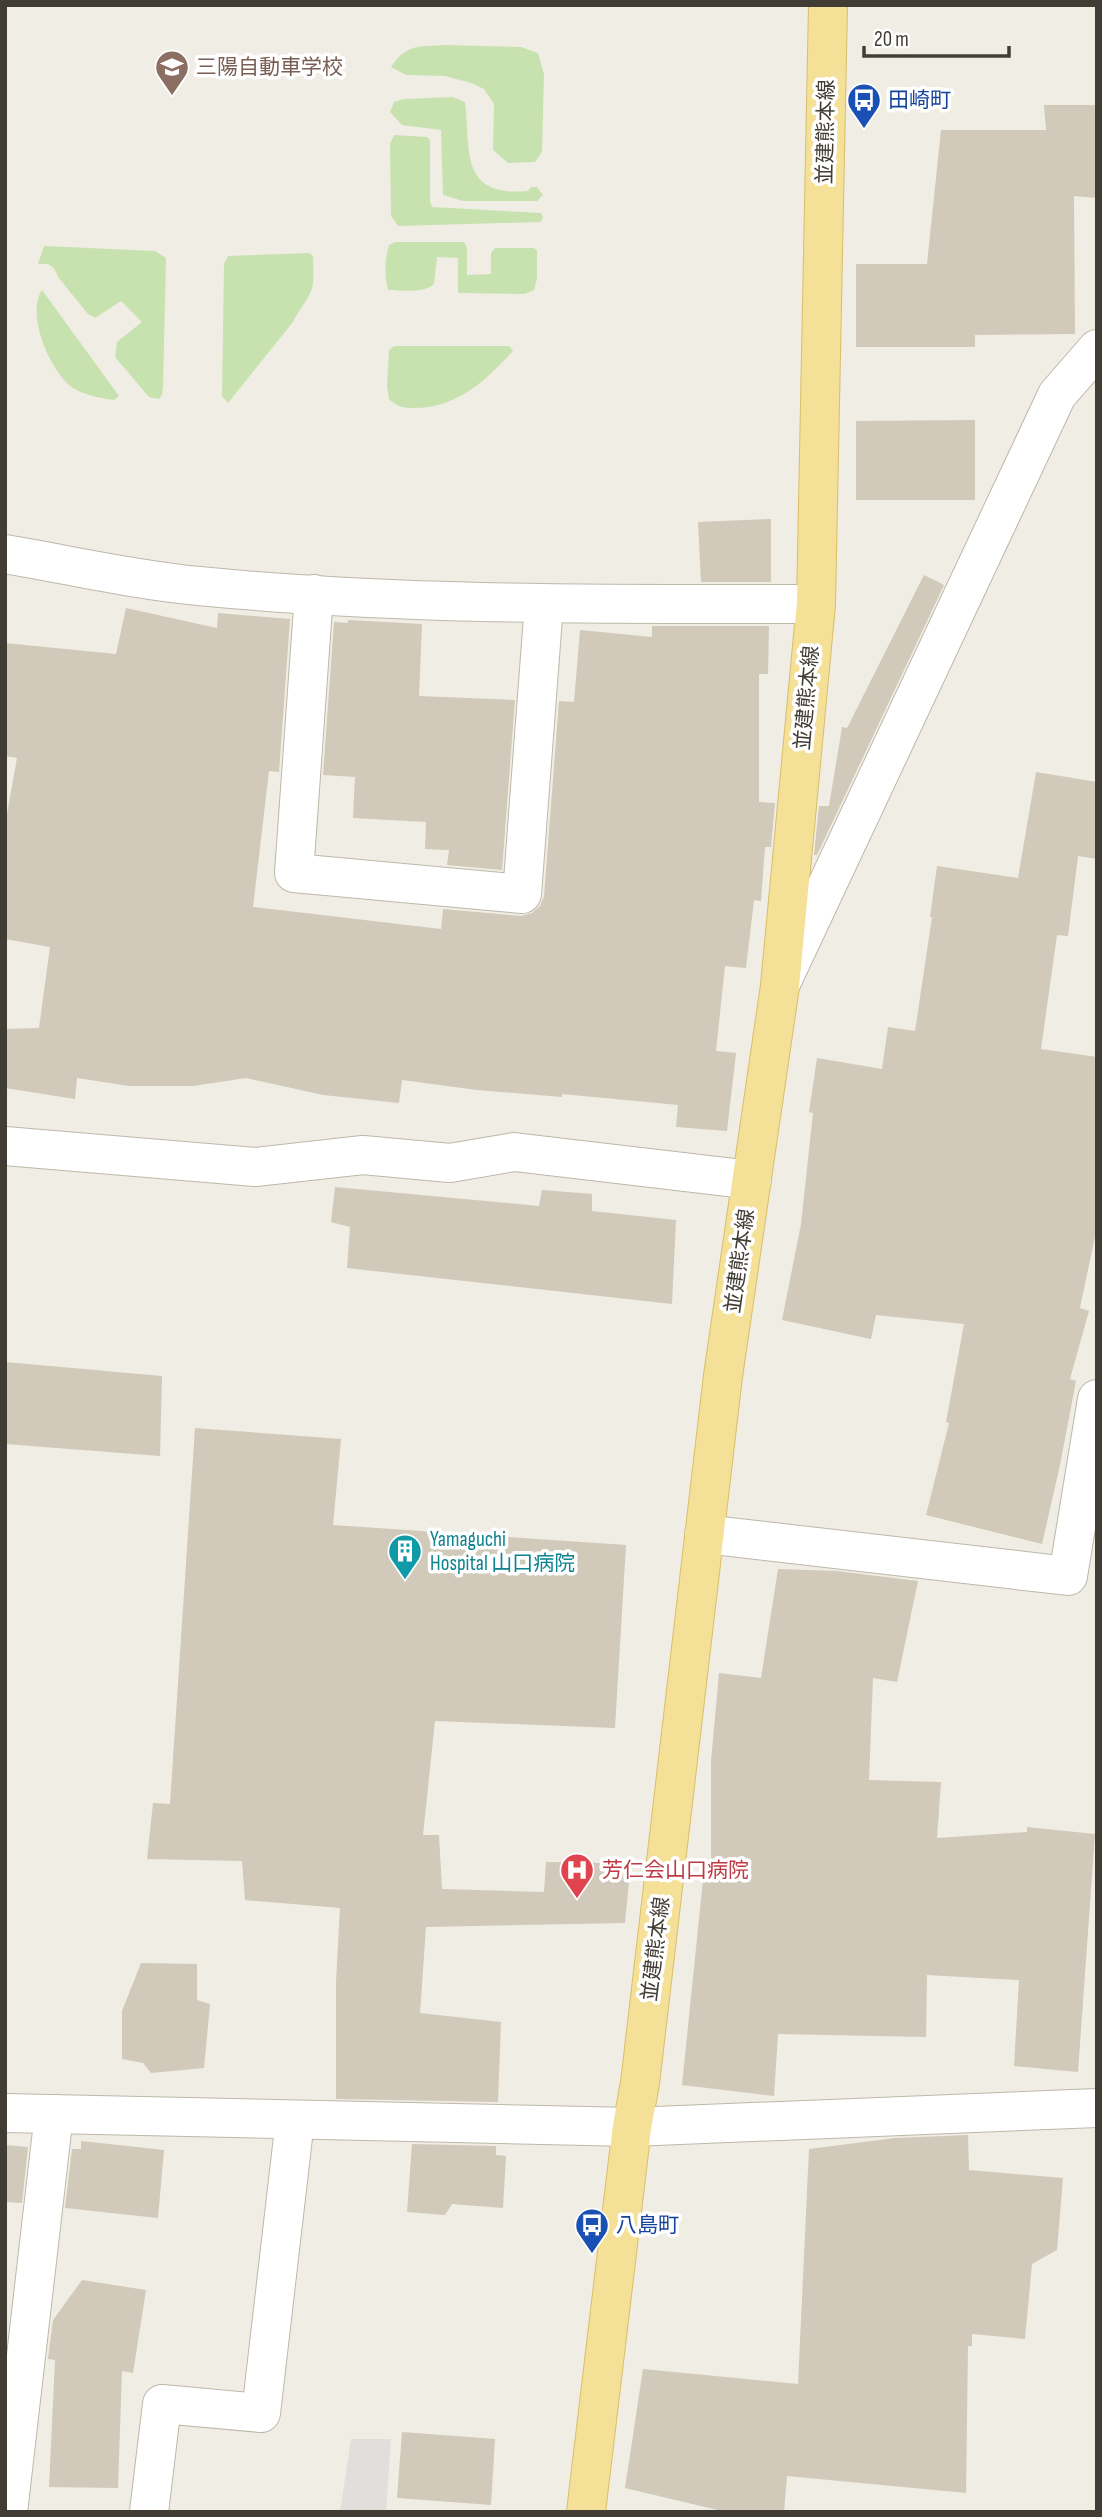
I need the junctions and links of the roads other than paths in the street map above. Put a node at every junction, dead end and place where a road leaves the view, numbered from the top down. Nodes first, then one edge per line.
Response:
1 (828, 5) edge
2 (1097, 349) edge
3 (5, 554) edge
4 (314, 594) junction
5 (544, 604) junction
6 (816, 604) junction
7 (780, 986) junction
8 (5, 1146) edge
9 (752, 1180) junction
10 (1097, 1399) edge
11 (704, 1534) junction
12 (1097, 2108) edge
13 (5, 2113) edge
14 (54, 2114) junction
15 (295, 2120) junction
16 (632, 2127) junction
17 (8, 2512) edge
18 (149, 2512) edge
19 (586, 2512) edge

1 - 6 main road, 並建熊本線
2 - 7 street
3 - 4 street
4 - 5 street
4 - 5 street
5 - 6 street
6 - 7 main road, 並建熊本線
7 - 9 main road, 並建熊本線
8 - 9 street
9 - 11 main road, 並建熊本線
10 - 11 street
11 - 16 main road, 並建熊本線
12 - 16 street
13 - 14 street
14 - 15 street
14 - 17 street
15 - 16 street
15 - 18 street
16 - 19 main road, 並建熊本線

